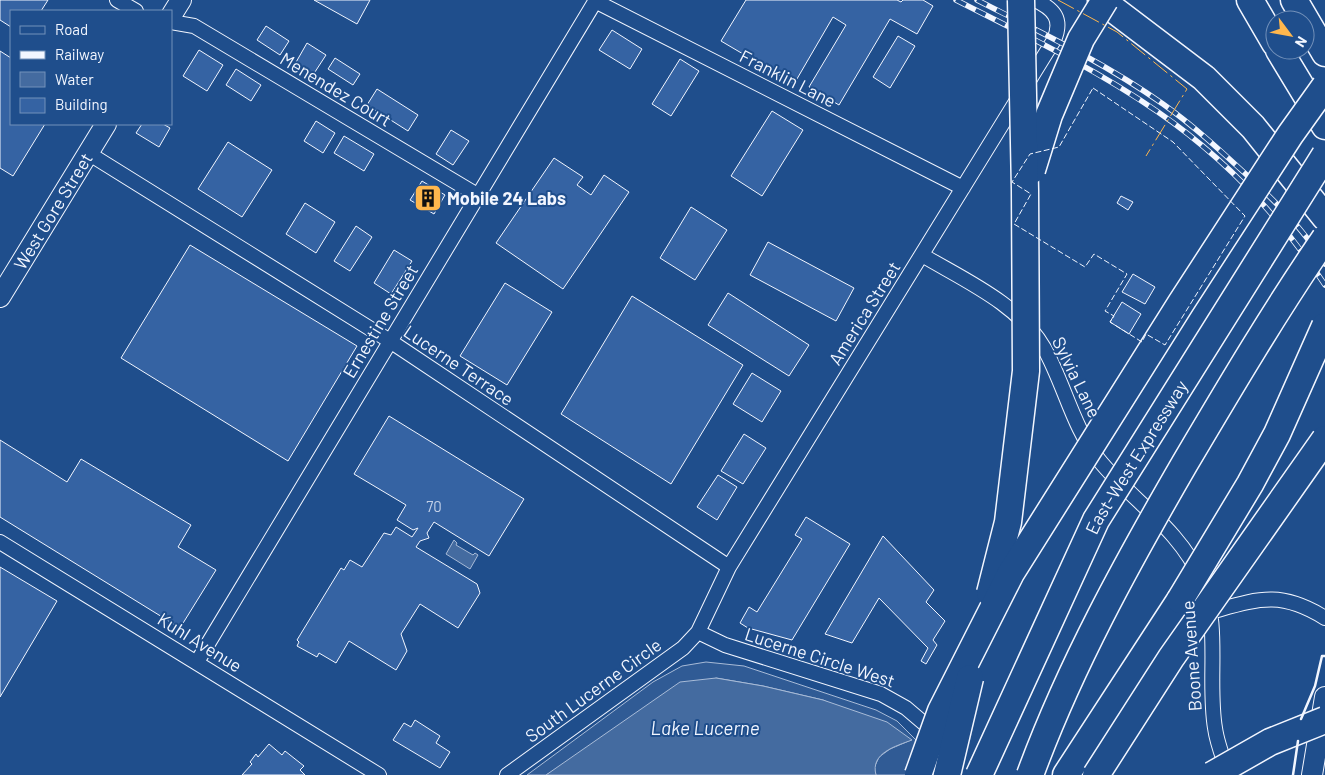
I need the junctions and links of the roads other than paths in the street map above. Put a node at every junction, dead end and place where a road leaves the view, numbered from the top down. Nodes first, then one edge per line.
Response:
1 (117, 0) edge
2 (181, 0) edge
3 (596, 0) edge
4 (1021, 0) edge
5 (1035, 0) edge
6 (1103, 0) edge
7 (1250, 0) edge
8 (1294, 0) edge
9 (134, 10) edge
10 (172, 14) edge
11 (172, 22) edge
12 (1265, 26) edge
13 (1325, 53) edge
14 (1285, 60) edge
15 (1325, 86) edge
16 (105, 125) edge
17 (1325, 126) edge
18 (88, 153) junction
19 (1325, 155) edge
20 (963, 188) junction
21 (1025, 190) junction
22 (478, 196) junction
23 (1325, 217) edge
24 (1325, 238) edge
25 (922, 255) junction
26 (0, 297) edge
27 (1325, 326) edge
28 (390, 342) junction
29 (1325, 439) edge
30 (1134, 497) joint
31 (0, 542) edge
32 (729, 567) junction
33 (1210, 612) junction
34 (1325, 618) edge
35 (698, 632) junction
36 (197, 662) junction
37 (1325, 696) edge
38 (1325, 720) edge
39 (1312, 772) edge
40 (379, 775) edge
41 (507, 775) edge
42 (918, 775) edge
43 (946, 775) edge
44 (958, 775) edge
45 (978, 775) edge
46 (1030, 775) edge
47 (1066, 775) edge
48 (1096, 775) edge
49 (1212, 775) edge
50 (1228, 775) edge

1 - 9 street
2 - 10 main road
3 - 20 street, Franklin Lane
3 - 22 street, Ernestine Street
4 - 21 highway, bridge
5 - 20 street, America Street
6 - 21 highway, bridge
6 - 23 highway
7 - 12 highway
8 - 13 highway
11 - 22 street, Menendez Court
14 - 17 highway
15 - 42 highway, bridge
16 - 18 main road, West Gore Street
18 - 26 main road, West Gore Street
18 - 28 street, Lucerne Terrace
19 - 45 highway, East-West Expressway, bridge
20 - 25 street, America Street
21 - 43 highway, bridge
22 - 28 street, Ernestine Street
24 - 46 highway, bridge
25 - 30 street, Sylvia Lane
25 - 32 street, America Street
27 - 47 highway, bridge
28 - 32 street, Lucerne Terrace
28 - 36 street, Ernestine Street
29 - 48 highway, bridge
30 - 33 street, Boone Avenue
31 - 36 street, Kuhl Avenue
32 - 35 street, America Street
33 - 34 street
33 - 50 street, Boone Avenue
35 - 41 street, South Lucerne Circle
35 - 44 street, Lucerne Circle West
36 - 40 street, Kuhl Avenue
37 - 39 main road
38 - 49 highway, bridge

